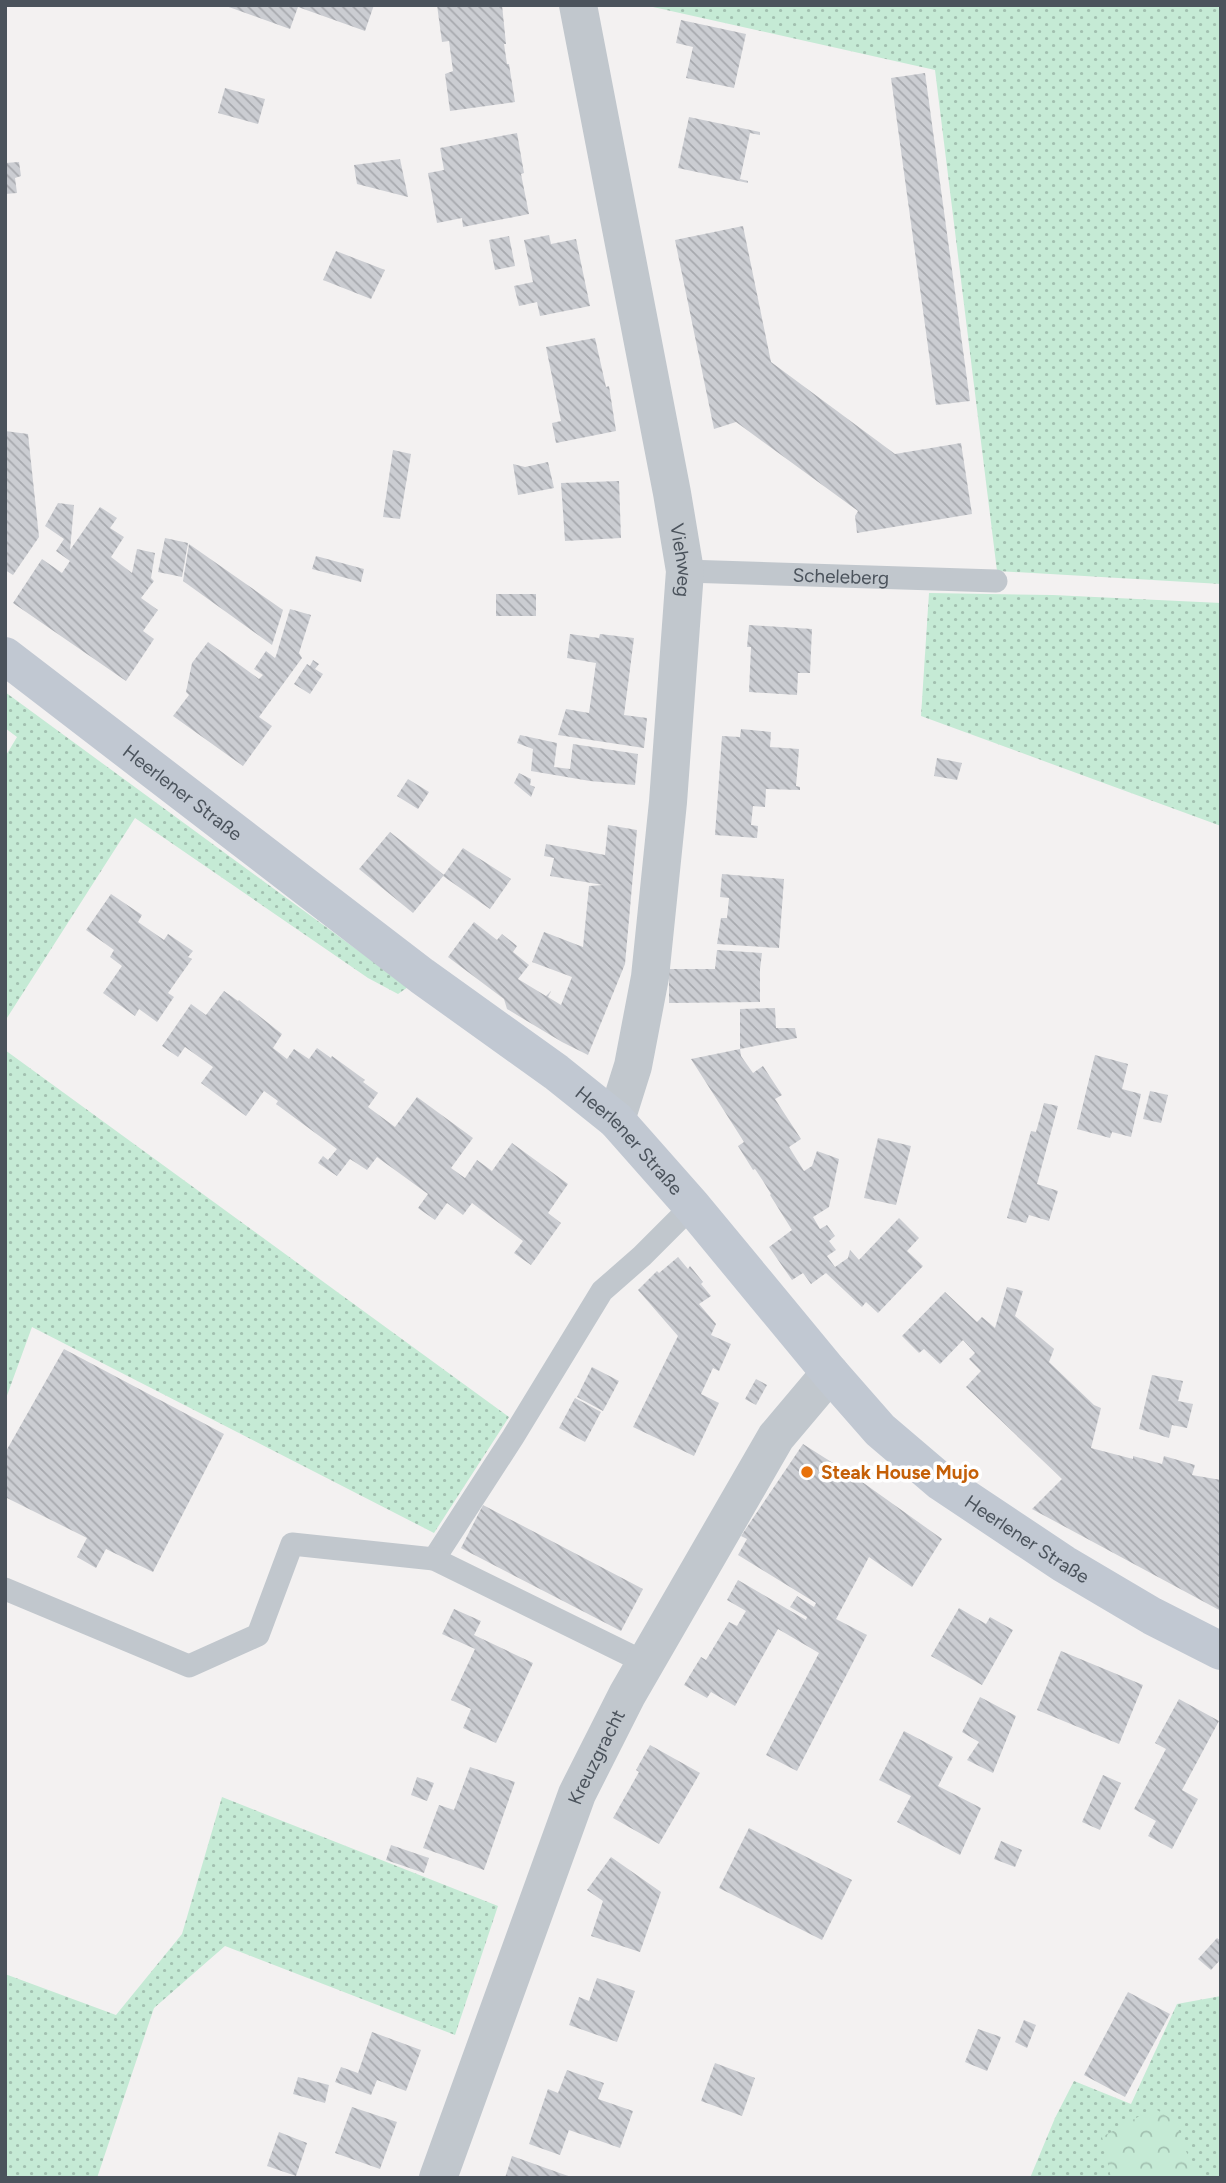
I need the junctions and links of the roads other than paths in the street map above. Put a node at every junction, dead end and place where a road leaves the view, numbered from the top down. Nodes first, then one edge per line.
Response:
1 (578, 5) edge
2 (685, 571) junction
3 (996, 581) dead end
4 (5, 656) edge
5 (616, 1120) junction
6 (692, 1206) junction
7 (830, 1373) junction
8 (434, 1559) junction
9 (5, 1590) edge
10 (1221, 1651) edge
11 (646, 1663) junction
12 (438, 2178) edge

1 - 2 street, Viehweg
2 - 3 lane, Scheleberg
2 - 5 street, Viehweg
4 - 5 main road, Heerlener Straße
5 - 6 main road, Heerlener Straße
6 - 7 main road, Heerlener Straße
6 - 8 lane
7 - 10 main road, Heerlener Straße
7 - 11 street, Kreuzgracht
8 - 9 lane
8 - 11 lane
11 - 12 street, Kreuzgracht

